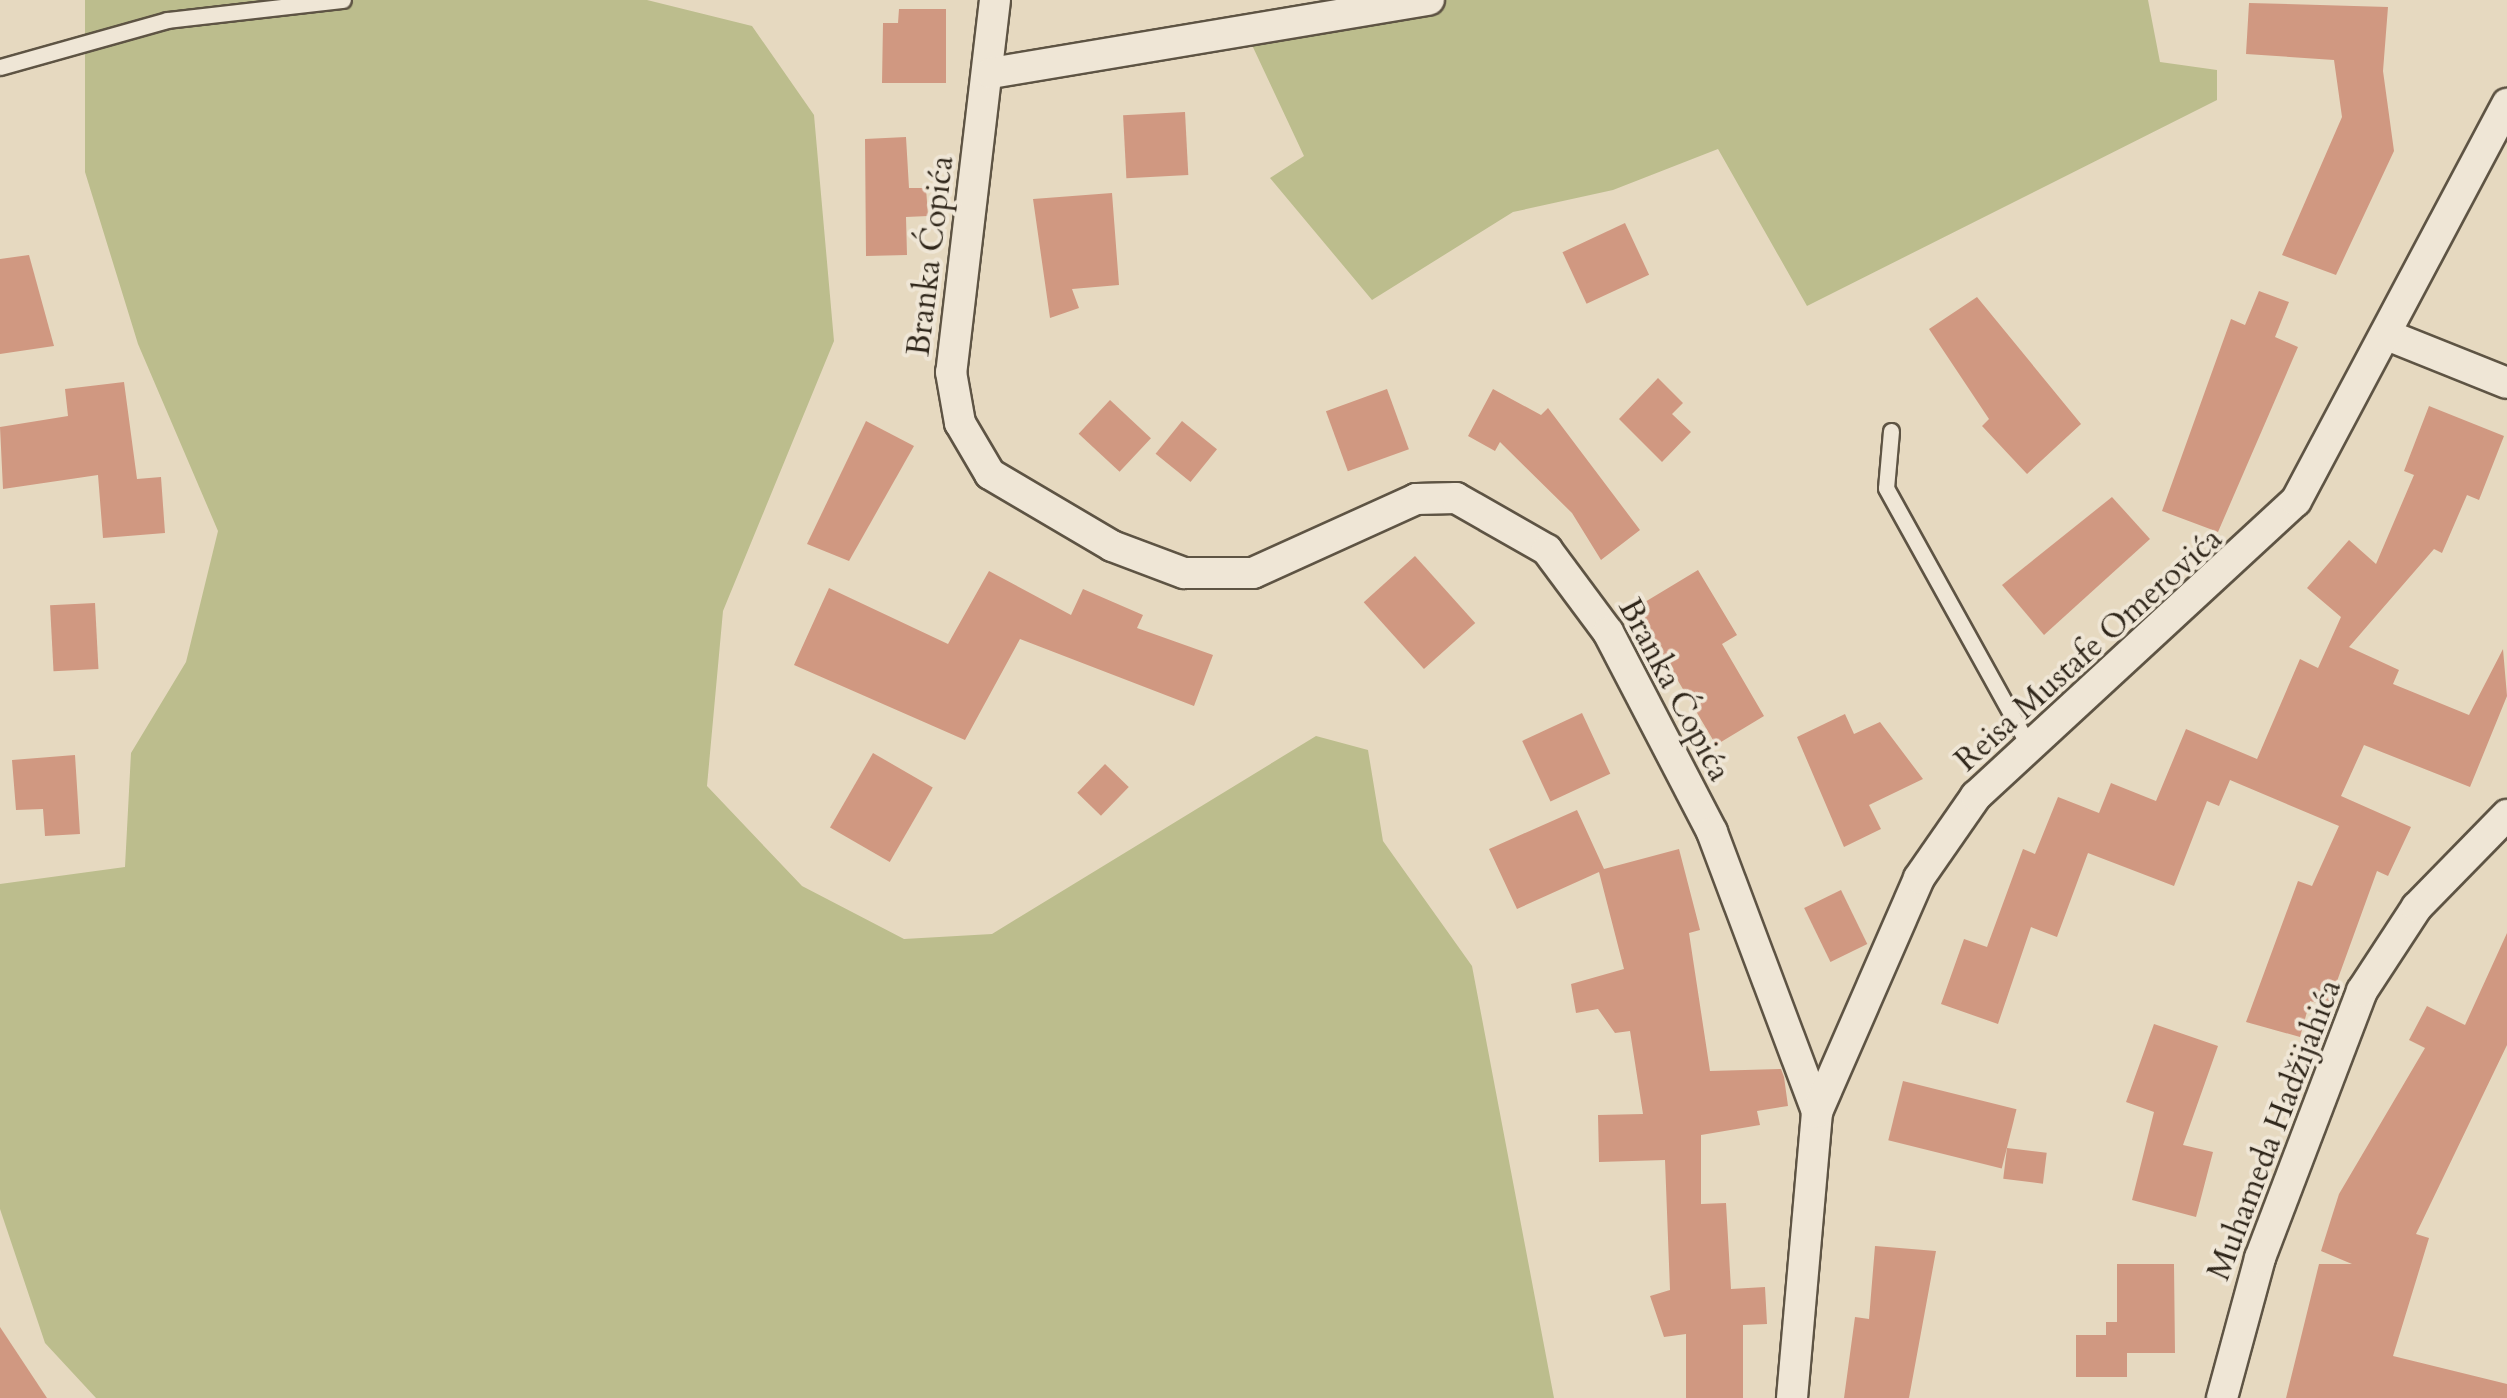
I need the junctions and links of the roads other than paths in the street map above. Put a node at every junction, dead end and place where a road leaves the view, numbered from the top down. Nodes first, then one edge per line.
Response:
1 (343, 0) edge
2 (995, 0) edge
3 (1429, 0) edge
4 (1309, 9) edge
5 (0, 67) edge
6 (990, 73) junction
7 (2507, 104) edge
8 (2386, 335) junction
9 (2507, 383) edge
10 (1891, 431) dead end
11 (2030, 748) junction
12 (2507, 814) edge
13 (1816, 1112) junction
14 (1792, 1398) edge
15 (2222, 1398) edge

1 - 5 lane
2 - 6 street, Branka Ćopića
3 - 4 street
4 - 6 street
6 - 13 street, Branka Ćopića
7 - 8 street, Reisa Mustafe Omerovića
8 - 9 street
8 - 11 street, Reisa Mustafe Omerovića
10 - 11 lane
11 - 13 street, Reisa Mustafe Omerovića
12 - 15 street, Muhameda Hadžijahića
13 - 14 street, Reisa Mustafe Omerovića

